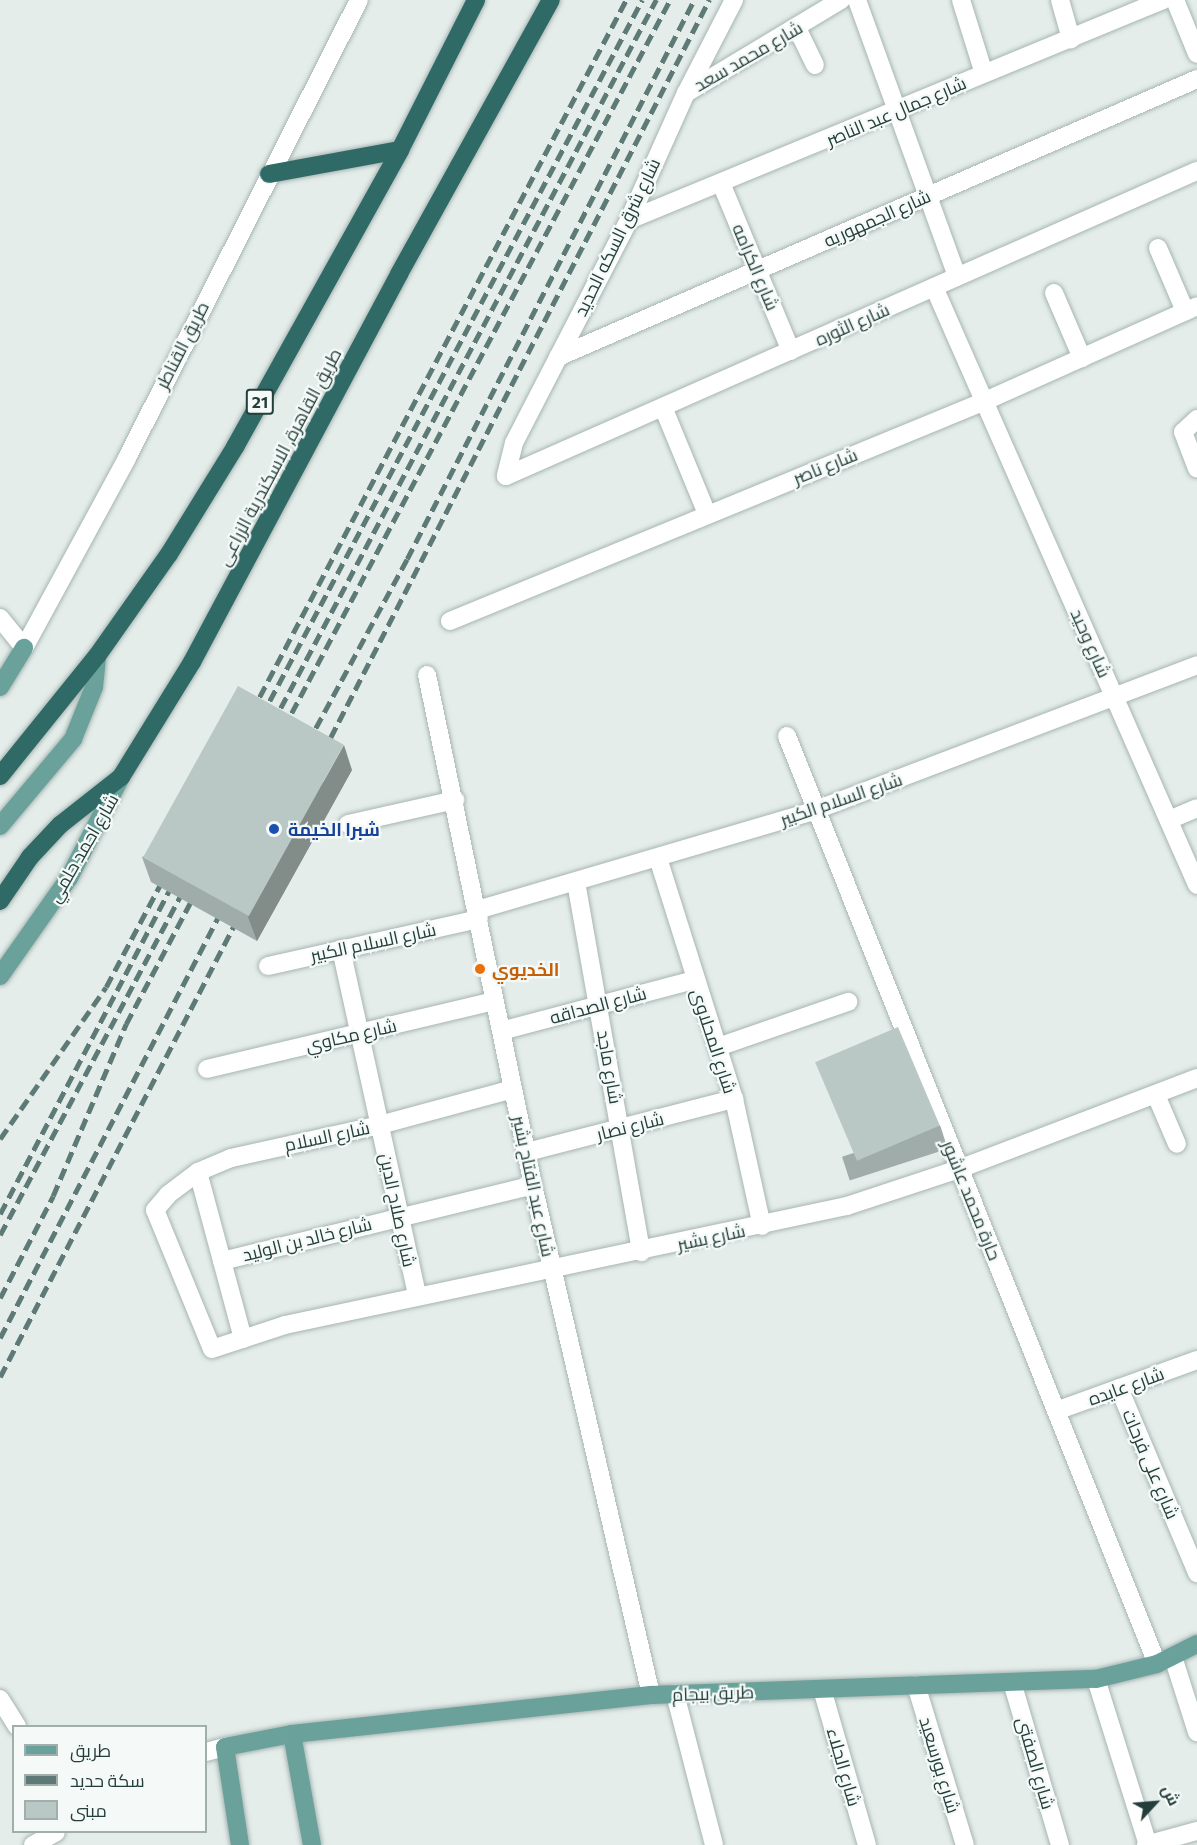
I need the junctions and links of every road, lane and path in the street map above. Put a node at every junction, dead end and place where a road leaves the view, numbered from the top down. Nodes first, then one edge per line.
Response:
1 (476, 0) edge
2 (551, 0) edge
3 (734, 0) edge
4 (841, 0) edge
5 (857, 0) edge
6 (961, 0) edge
7 (1060, 0) edge
8 (1163, 0) edge
9 (1175, 0) edge
10 (353, 4) edge
11 (797, 28) junction
12 (1071, 39) junction
13 (1197, 54) edge
14 (815, 65) dead end
15 (984, 74) junction
16 (1197, 79) edge
17 (686, 93) junction
18 (897, 111) junction
19 (400, 150) junction
20 (1197, 171) edge
21 (269, 174) junction
22 (721, 183) junction
23 (928, 196) junction
24 (629, 220) junction
25 (1158, 248) dead end
26 (758, 270) junction
27 (957, 277) junction
28 (934, 287) junction
29 (1054, 293) dead end
30 (1191, 308) edge
31 (791, 351) junction
32 (558, 357) junction
33 (1082, 358) junction
34 (985, 401) junction
35 (663, 407) junction
36 (1197, 418) edge
37 (1194, 461) edge
38 (506, 476) joint
39 (706, 514) junction
40 (0, 618) edge
41 (450, 621) dead end
42 (24, 648) junction
43 (97, 656) junction
44 (1197, 665) edge
45 (427, 675) dead end
46 (0, 687) edge
47 (1115, 697) junction
48 (787, 736) dead end
49 (0, 776) edge
50 (121, 777) junction
51 (455, 800) junction
52 (1197, 808) edge
53 (816, 810) junction
54 (1169, 820) junction
55 (348, 824) dead end
56 (0, 825) edge
57 (658, 858) junction
58 (576, 882) junction
59 (1197, 885) edge
60 (0, 902) edge
61 (478, 915) junction
62 (341, 949) junction
63 (268, 966) dead end
64 (0, 976) edge
65 (694, 980) junction
66 (494, 1001) junction
67 (848, 1002) dead end
68 (599, 1005) junction
69 (501, 1031) junction
70 (359, 1033) junction
71 (718, 1047) junction
72 (207, 1070) dead end
73 (1197, 1078) edge
74 (513, 1089) junction
75 (1156, 1095) junction
76 (734, 1099) junction
77 (380, 1125) junction
78 (620, 1128) junction
79 (1177, 1144) dead end
80 (527, 1152) junction
81 (959, 1169) junction
82 (198, 1172) junction
83 (533, 1185) junction
84 (400, 1216) junction
85 (762, 1226) junction
86 (641, 1252) junction
87 (222, 1261) junction
88 (552, 1271) junction
89 (417, 1296) junction
90 (243, 1339) junction
91 (212, 1349) joint
92 (1197, 1360) edge
93 (1119, 1388) junction
94 (1056, 1411) junction
95 (1197, 1573) edge
96 (1197, 1644) edge
97 (1165, 1660) junction
98 (1096, 1679) junction
99 (1012, 1682) junction
100 (916, 1685) junction
101 (822, 1689) junction
102 (675, 1694) junction
103 (651, 1695) junction
104 (0, 1700) edge
105 (16, 1725) edge
106 (1197, 1732) edge
107 (292, 1734) junction
108 (225, 1747) junction
109 (207, 1752) edge
110 (1197, 1831) edge
111 (54, 1833) edge
112 (33, 1845) edge
113 (240, 1845) edge
114 (312, 1845) edge
115 (714, 1845) edge
116 (867, 1845) edge
117 (965, 1845) edge
118 (1060, 1845) edge
119 (1147, 1845) edge

1 - 19 highway, 21
2 - 50 highway, طريق القاهرة, الاسكندرية الزراعى
3 - 17 street, شارع شرق السكه الحديد
4 - 11 street, شارع محمد سعد
5 - 18 street
6 - 15 street
7 - 12 street
8 - 12 street, شارع جمال عبد الناصر
9 - 13 street
10 - 21 street, طريق القناطر
11 - 14 street
11 - 17 street, شارع محمد سعد
12 - 15 street, شارع جمال عبد الناصر
15 - 18 street, شارع جمال عبد الناصر
16 - 23 street, شارع الجمهوريه
17 - 24 street, شارع شرق السكه الحديد
18 - 22 street, شارع جمال عبد الناصر
18 - 23 street
19 - 21 highway
19 - 43 highway, 21
20 - 27 street, شارع الثوره
21 - 42 street, طريق القناطر
22 - 24 street, شارع جمال عبد الناصر
22 - 26 street, شارع الكرامه
23 - 26 street, شارع الجمهوريه
23 - 27 street
24 - 32 street, شارع شرق السكه الحديد
25 - 30 street
26 - 31 street, شارع الكرامه
26 - 32 street, شارع الجمهوريه
27 - 28 street, شارع الثوره
28 - 31 street, شارع الثوره
28 - 34 street, شارع وحيد
29 - 33 street
30 - 33 street, شارع ناصر
31 - 35 street, شارع الثوره
32 - 38 street, شارع شرق السكه الحديد
33 - 34 street, شارع ناصر
34 - 39 street, شارع ناصر
34 - 47 street, شارع وحيد
35 - 38 street, شارع الثوره
35 - 39 street
36 - 37 street
39 - 41 street, شارع ناصر
40 - 42 street
42 - 46 main road, طريق القناطر
43 - 49 highway, 21
43 - 56 main road
44 - 47 street, شارع السلام الكبير
45 - 51 street, شارع عبد الفتاح بشير
47 - 53 street, شارع السلام الكبير
47 - 54 street, شارع وحيد
48 - 53 street, حارة محمد عاشور
50 - 60 highway, طريق القاهرة, الاسكندرية الزراعى
50 - 64 main road, شارع احمد حلمي
51 - 55 street
51 - 61 street, شارع عبد الفتاح بشير
52 - 54 street
53 - 57 street, شارع السلام الكبير
53 - 81 street, حارة محمد عاشور
54 - 59 street, شارع وحيد
57 - 58 street, شارع السلام الكبير
57 - 65 street, شارع المحلاوى
58 - 61 street, شارع السلام الكبير
58 - 68 street, شارع ماجد
61 - 62 street, شارع السلام الكبير
61 - 66 street, شارع عبد الفتاح بشير
62 - 63 street, شارع السلام الكبير
62 - 70 street, شارع صلاح الدين
65 - 68 street, شارع الصداقه
65 - 71 street, شارع المحلاوى
66 - 69 street, شارع عبد الفتاح بشير
66 - 70 street, شارع مكاوي
67 - 71 street
68 - 69 street, شارع الصداقه
68 - 78 street, شارع ماجد
69 - 74 street, شارع عبد الفتاح بشير
70 - 72 street, شارع مكاوي
70 - 77 street, شارع صلاح الدين
71 - 76 street, شارع المحلاوى
73 - 75 street, شارع بشير
74 - 77 street, شارع السلام
74 - 80 street, شارع عبد الفتاح بشير
75 - 79 street
75 - 81 street, شارع بشير
76 - 78 street, شارع نصار
76 - 85 street, شارع المحلاوى
77 - 82 street, شارع السلام
77 - 84 street, شارع صلاح الدين
78 - 80 street, شارع نصار
78 - 86 street, شارع ماجد
80 - 83 street, شارع عبد الفتاح بشير
81 - 85 street, شارع بشير
81 - 94 street, حارة محمد عاشور
82 - 87 street
82 - 91 street, شارع السلام
83 - 84 street, شارع خالد بن الوليد
83 - 88 street, شارع عبد الفتاح بشير
84 - 87 street, شارع خالد بن الوليد
84 - 89 street, شارع صلاح الدين
85 - 86 street, شارع بشير
86 - 88 street, شارع بشير
87 - 90 street
88 - 89 street, شارع بشير
88 - 103 street, شارع عبد الفتاح بشير
89 - 90 street, شارع بشير
90 - 91 street, شارع بشير
92 - 93 street, شارع عايده
93 - 94 street, شارع عايده
93 - 95 street, شارع على فرحات
94 - 97 street, حارة محمد عاشور
96 - 97 main road, طريق بيجام
97 - 98 main road, طريق بيجام
97 - 106 street, حارة محمد عاشور
98 - 99 main road, طريق بيجام
98 - 119 street
99 - 100 main road, طريق بيجام
99 - 118 street, شارع الصفتى
100 - 101 main road, طريق بيجام
100 - 117 street, شارع بورسعيد
101 - 102 main road, طريق بيجام
101 - 116 street, شارع الجلاء
102 - 103 main road, طريق بيجام
102 - 115 street
103 - 107 main road, طريق بيجام
104 - 105 street
107 - 108 main road, طريق بيجام
107 - 114 main road
108 - 109 street
108 - 113 main road
110 - 119 street
111 - 112 street

